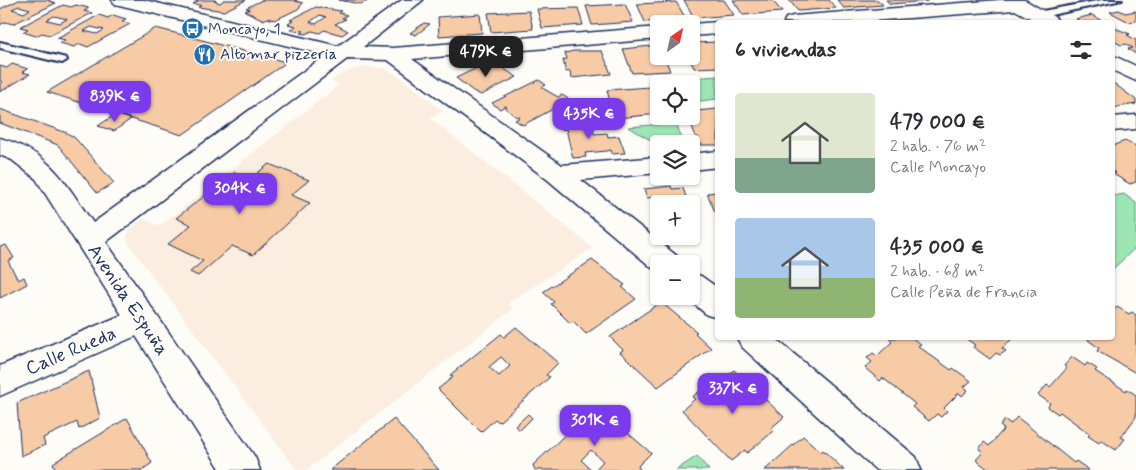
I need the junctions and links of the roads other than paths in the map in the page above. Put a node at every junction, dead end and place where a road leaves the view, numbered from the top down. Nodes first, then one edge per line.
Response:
1 (121, 0) edge
2 (414, 0) edge
3 (1117, 0) edge
4 (1015, 2) edge
5 (1043, 19) edge
6 (814, 20) edge
7 (715, 28) edge
8 (700, 29) edge
9 (650, 34) edge
10 (0, 45) edge
11 (341, 54) junction
12 (393, 54) junction
13 (62, 60) dead end
14 (1115, 63) edge
15 (1136, 75) edge
16 (1136, 122) edge
17 (1115, 124) edge
18 (3, 149) edge
19 (715, 160) edge
20 (700, 161) edge
21 (650, 166) edge
22 (556, 174) junction
23 (89, 240) junction
24 (656, 255) edge
25 (700, 291) edge
26 (715, 304) edge
27 (142, 320) junction
28 (755, 340) edge
29 (0, 381) edge
30 (242, 470) edge
31 (903, 470) edge

1 - 11 street
2 - 11 street
3 - 5 lane
4 - 5 street
4 - 6 street
7 - 8 street
9 - 12 street
10 - 13 lane
11 - 12 street
11 - 23 street
12 - 22 street
14 - 15 street
16 - 17 street
18 - 23 street, Avenida Espuña
19 - 20 street
21 - 22 street
22 - 24 street
23 - 27 street, Avenida Espuña
25 - 26 street
27 - 29 street, Calle Rueda
27 - 30 street, Avenida Espuña
28 - 31 street

